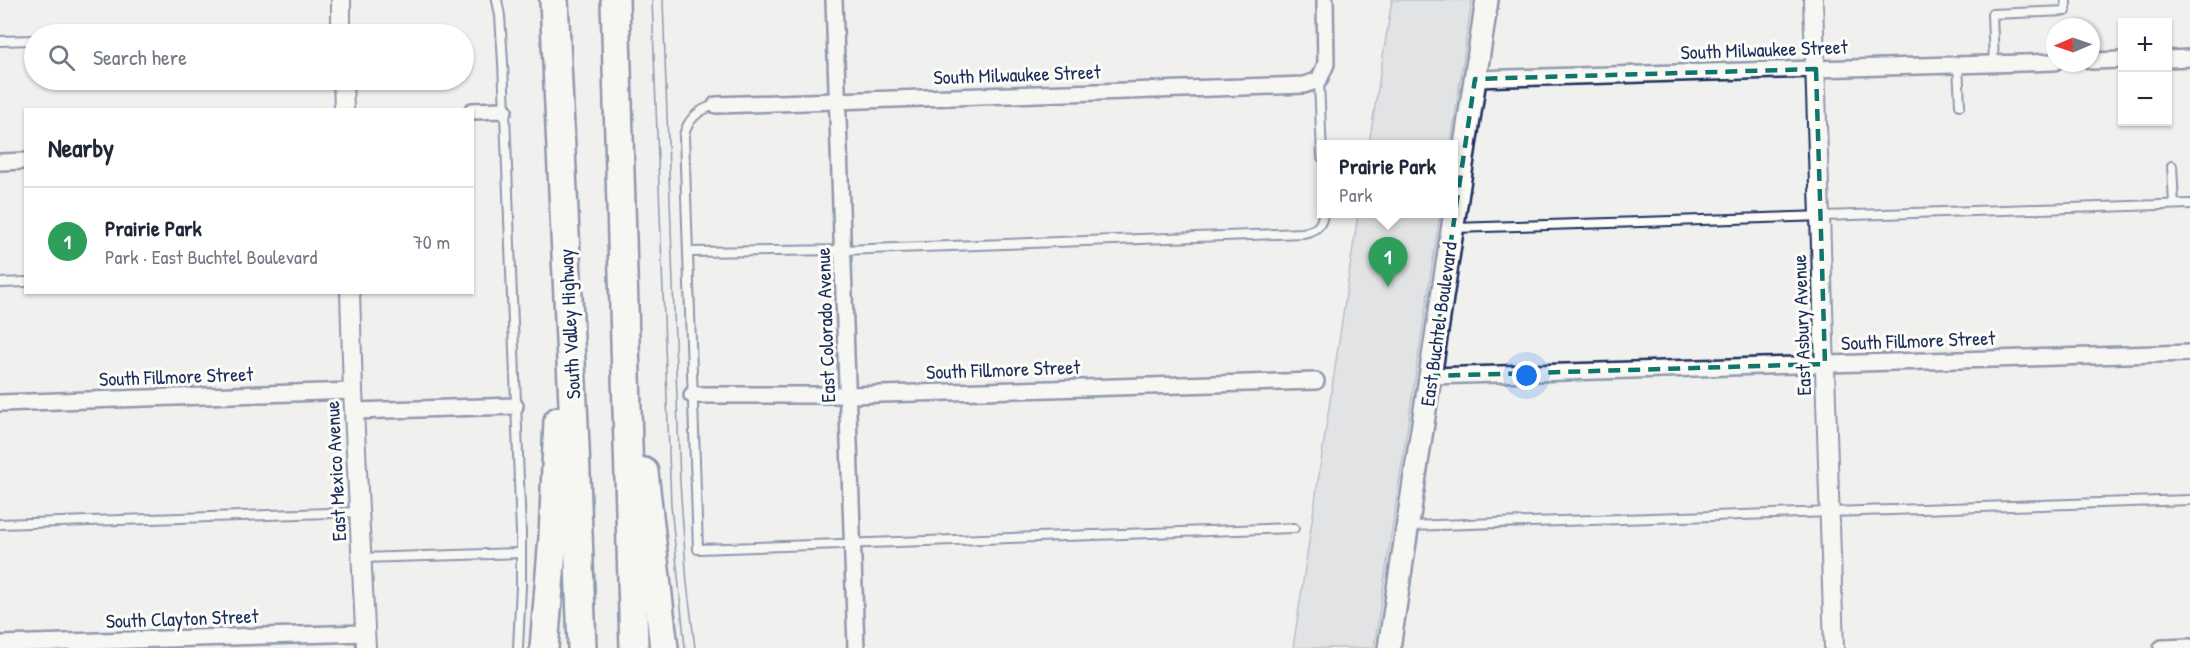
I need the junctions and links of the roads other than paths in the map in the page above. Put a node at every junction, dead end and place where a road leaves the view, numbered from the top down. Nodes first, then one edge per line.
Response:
1 (340, 0) edge
2 (497, 0) edge
3 (554, 0) edge
4 (615, 0) edge
5 (834, 0) edge
6 (1325, 0) edge
7 (1487, 0) edge
8 (1814, 0) edge
9 (2066, 0) edge
10 (341, 24) edge
11 (24, 40) edge
12 (0, 41) edge
13 (2190, 58) edge
14 (2172, 59) edge
15 (2118, 60) edge
16 (2100, 61) edge
17 (2046, 62) edge
18 (1994, 64) junction
19 (1958, 65) junction
20 (1815, 69) junction
21 (1475, 79) junction
22 (1319, 80) junction
23 (343, 90) edge
24 (838, 100) junction
25 (716, 105) joint
26 (1960, 105) dead end
27 (344, 108) edge
28 (504, 110) junction
29 (474, 111) edge
30 (1321, 140) edge
31 (24, 161) edge
32 (0, 162) edge
33 (2172, 166) dead end
34 (563, 189) junction
35 (1458, 195) edge
36 (2174, 204) junction
37 (2190, 204) edge
38 (1820, 216) junction
39 (1321, 218) edge
40 (1455, 218) edge
41 (621, 226) junction
42 (1453, 229) junction
43 (843, 250) junction
44 (688, 252) junction
45 (24, 282) edge
46 (0, 283) edge
47 (350, 294) edge
48 (2190, 353) edge
49 (1825, 364) junction
50 (1431, 376) junction
51 (1316, 381) dead end
52 (353, 391) junction
53 (692, 395) junction
54 (848, 395) junction
55 (0, 403) edge
56 (515, 406) junction
57 (354, 411) junction
58 (2190, 501) edge
59 (359, 512) junction
60 (1829, 512) junction
61 (0, 524) edge
62 (1407, 526) junction
63 (1294, 528) dead end
64 (852, 542) junction
65 (521, 553) junction
66 (361, 558) junction
67 (366, 640) edge
68 (0, 644) edge
69 (2190, 647) edge
70 (518, 648) edge
71 (544, 648) edge
72 (582, 648) edge
73 (634, 648) edge
74 (664, 648) edge
75 (856, 648) edge
76 (1389, 648) edge
77 (1834, 648) edge
78 (2162, 648) edge

1 - 10 street
2 - 28 lane
3 - 34 highway, South Valley Highway
4 - 41 highway
5 - 24 street, East Colorado Avenue
6 - 22 street
7 - 21 main road, East Buchtel Boulevard
8 - 20 street, East Asbury Avenue
9 - 18 lane
11 - 12 lane
13 - 14 street
15 - 16 street
17 - 18 street, South Milwaukee Street
18 - 19 street, South Milwaukee Street
19 - 20 street, South Milwaukee Street
19 - 26 lane
20 - 21 street, South Milwaukee Street
20 - 38 street, East Asbury Avenue
21 - 35 main road, East Buchtel Boulevard
22 - 24 street, South Milwaukee Street
22 - 30 lane
23 - 27 street
24 - 25 street, South Milwaukee Street
24 - 43 street, East Colorado Avenue
25 - 44 lane
28 - 29 street
28 - 56 lane
31 - 32 street
33 - 36 lane
34 - 71 highway
34 - 72 highway, South Valley Highway
36 - 37 lane
36 - 38 lane
38 - 42 lane
38 - 49 street, East Asbury Avenue
39 - 43 lane
40 - 42 main road, East Buchtel Boulevard
41 - 73 highway
41 - 74 highway
42 - 50 main road, East Buchtel Boulevard
43 - 44 lane
43 - 54 street, East Colorado Avenue
44 - 53 lane
45 - 46 lane
47 - 52 street, East Mexico Avenue
48 - 49 street, South Fillmore Street
49 - 50 street, South Fillmore Street
49 - 60 street, East Asbury Avenue
50 - 62 main road, East Buchtel Boulevard
51 - 54 street, South Fillmore Street
52 - 55 street, South Fillmore Street
52 - 57 street, East Mexico Avenue
53 - 54 street, South Fillmore Street
53 - 64 lane
54 - 64 street, East Colorado Avenue
56 - 57 street
56 - 65 lane
57 - 59 street, East Mexico Avenue
58 - 60 lane
59 - 61 lane
59 - 66 street, East Mexico Avenue
60 - 62 lane
60 - 77 street, East Asbury Avenue
62 - 76 main road, East Buchtel Boulevard
63 - 64 lane
64 - 75 street, East Colorado Avenue
65 - 66 lane
65 - 70 lane
66 - 67 street, East Mexico Avenue
67 - 68 street, South Clayton Street
69 - 78 street

